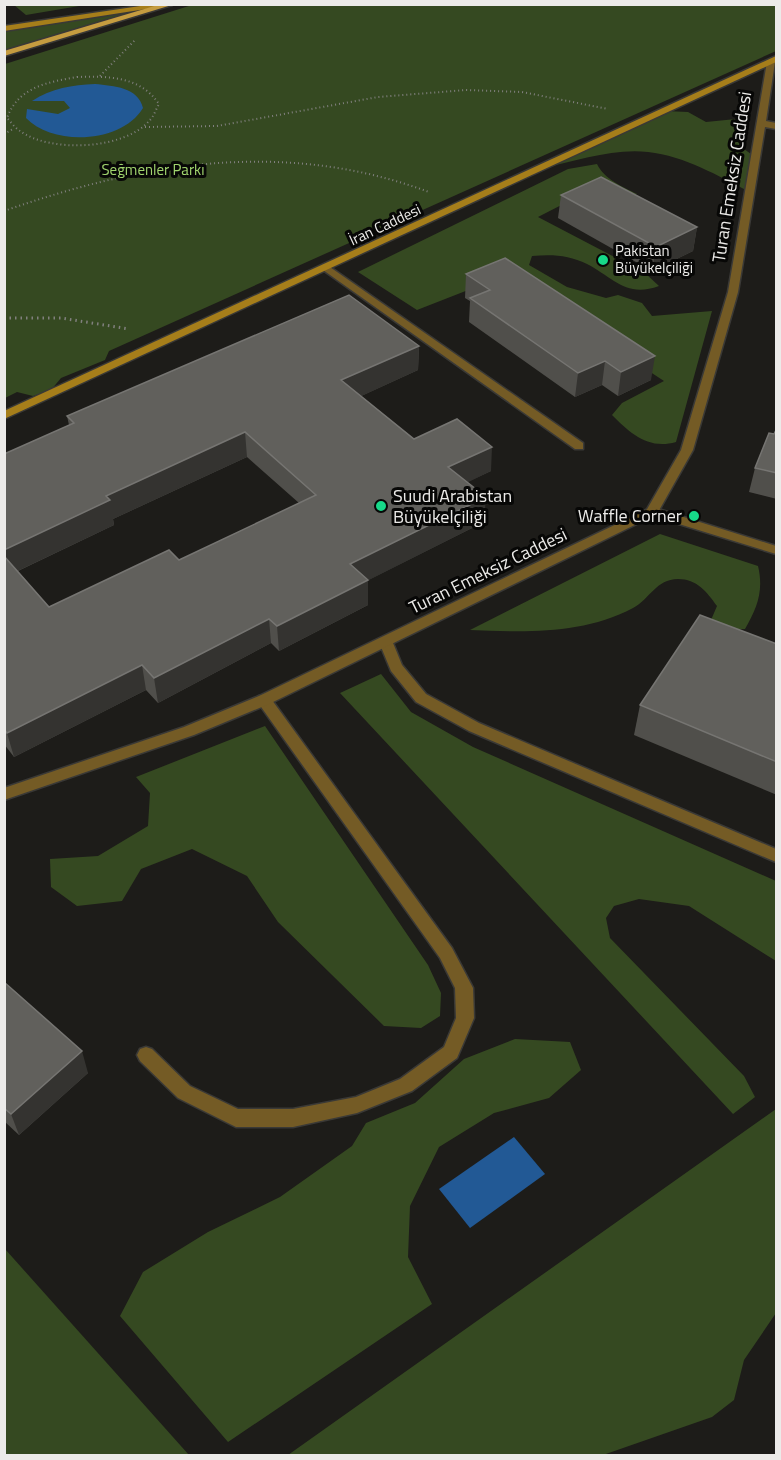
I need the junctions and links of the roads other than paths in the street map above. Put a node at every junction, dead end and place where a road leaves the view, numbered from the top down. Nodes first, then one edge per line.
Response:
1 (170, 5) edge
2 (4, 29) edge
3 (4, 54) edge
4 (774, 60) edge
5 (760, 123) junction
6 (777, 126) edge
7 (327, 268) junction
8 (4, 416) edge
9 (579, 446) dead end
10 (652, 511) junction
11 (777, 550) edge
12 (386, 642) junction
13 (264, 700) junction
14 (4, 794) edge
15 (777, 856) edge
16 (146, 1055) dead end

1 - 2 main road
1 - 3 main road
4 - 5 street, Turan Emeksiz Caddesi
4 - 7 main road, İran Caddesi
5 - 6 street
5 - 10 street, Turan Emeksiz Caddesi
7 - 8 main road, İran Caddesi
7 - 9 street
10 - 11 street
10 - 12 street, Turan Emeksiz Caddesi
12 - 13 street, Turan Emeksiz Caddesi
12 - 15 street
13 - 14 street, Turan Emeksiz Caddesi
13 - 16 street

